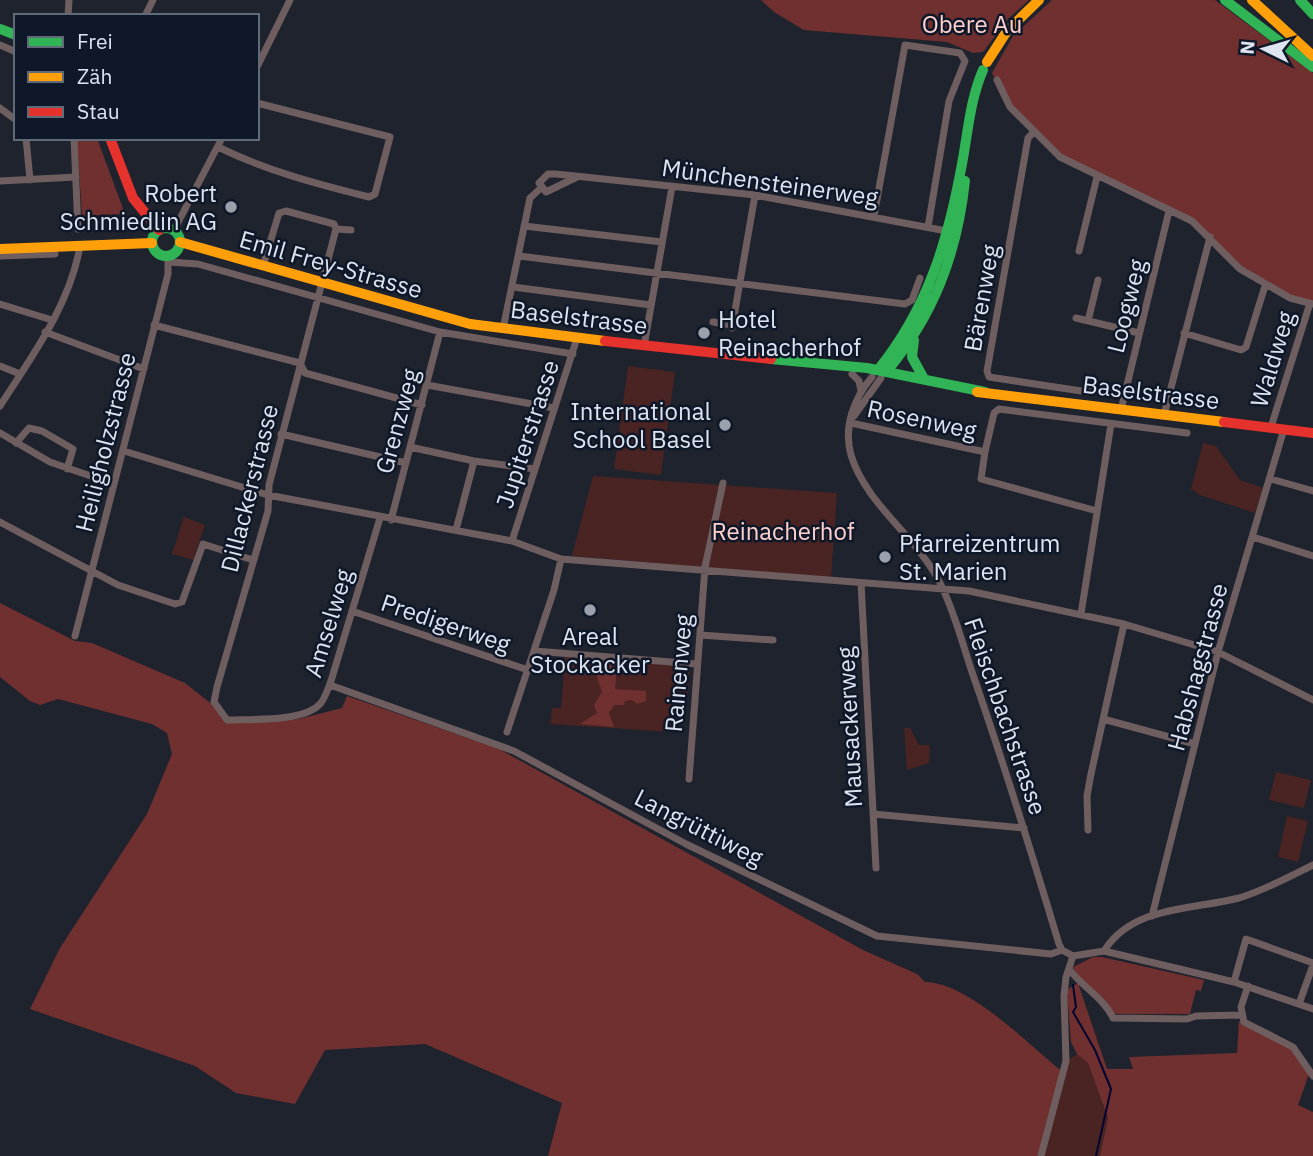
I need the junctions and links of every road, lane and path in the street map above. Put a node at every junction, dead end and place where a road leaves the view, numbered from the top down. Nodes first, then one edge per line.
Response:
1 (290, 0) edge
2 (1225, 0) edge
3 (1252, 0) edge
4 (1266, 0) edge
5 (1300, 0) edge
6 (1038, 2) edge
7 (1313, 14) edge
8 (1313, 44) edge
9 (1313, 56) edge
10 (259, 63) edge
11 (1313, 67) edge
12 (997, 80) dead end
13 (259, 104) edge
14 (1033, 132) junction
15 (26, 140) edge
16 (74, 140) edge
17 (111, 140) edge
18 (221, 140) edge
19 (218, 147) junction
20 (76, 177) junction
21 (577, 177) junction
22 (1097, 177) junction
23 (30, 180) junction
24 (0, 181) edge
25 (671, 187) junction
26 (541, 188) junction
27 (755, 195) junction
28 (1169, 211) junction
29 (874, 216) junction
30 (524, 226) junction
31 (928, 227) junction
32 (78, 229) dead end
33 (336, 229) junction
34 (159, 230) junction
35 (174, 230) junction
36 (351, 230) dead end
37 (952, 232) junction
38 (1210, 237) junction
39 (180, 242) junction
40 (662, 242) junction
41 (152, 243) junction
42 (80, 246) junction
43 (0, 249) edge
44 (1079, 251) dead end
45 (55, 254) dead end
46 (0, 256) edge
47 (519, 256) junction
48 (169, 259) junction
49 (263, 266) junction
50 (656, 274) junction
51 (920, 278) dead end
52 (1098, 280) dead end
53 (321, 282) junction
54 (740, 283) junction
55 (1265, 286) junction
56 (513, 287) junction
57 (317, 298) junction
58 (1311, 303) edge
59 (0, 304) edge
60 (651, 304) junction
61 (1076, 318) dead end
62 (52, 320) junction
63 (1088, 321) junction
64 (713, 322) dead end
65 (470, 324) joint
66 (154, 325) junction
67 (503, 329) junction
68 (45, 332) junction
69 (440, 332) junction
70 (1184, 332) junction
71 (1139, 333) junction
72 (577, 338) junction
73 (915, 338) junction
74 (644, 346) junction
75 (682, 351) junction
76 (573, 354) junction
77 (300, 363) junction
78 (0, 366) edge
79 (144, 369) junction
80 (20, 374) junction
81 (852, 374) junction
82 (880, 374) junction
83 (924, 379) junction
84 (427, 385) junction
85 (861, 391) junction
86 (1125, 391) junction
87 (985, 392) junction
88 (1, 402) edge
89 (422, 405) junction
90 (554, 408) junction
91 (1121, 410) junction
92 (1164, 415) junction
93 (851, 423) junction
94 (1111, 424) junction
95 (1271, 427) junction
96 (1284, 429) junction
97 (0, 433) edge
98 (1188, 433) dead end
99 (1313, 433) edge
100 (281, 434) junction
101 (16, 443) junction
102 (410, 447) junction
103 (124, 451) junction
104 (985, 452) junction
105 (474, 461) junction
106 (406, 463) junction
107 (67, 469) junction
108 (535, 469) junction
109 (1271, 480) junction
110 (723, 483) dead end
111 (114, 484) junction
112 (1313, 491) edge
113 (268, 495) junction
114 (1097, 511) junction
115 (380, 518) junction
116 (391, 520) junction
117 (0, 522) edge
118 (456, 530) junction
119 (1254, 537) junction
120 (512, 541) junction
121 (1313, 556) edge
122 (561, 559) junction
123 (253, 560) junction
124 (705, 570) junction
125 (93, 572) junction
126 (861, 583) junction
127 (943, 588) junction
128 (352, 611) junction
129 (1081, 614) junction
130 (1124, 624) junction
131 (700, 635) junction
132 (75, 636) dead end
133 (773, 640) dead end
134 (535, 651) junction
135 (1219, 652) junction
136 (696, 664) junction
137 (528, 670) junction
138 (330, 685) junction
139 (1313, 700) edge
140 (214, 702) joint
141 (1103, 719) junction
142 (507, 732) dead end
143 (1195, 744) junction
144 (689, 779) dead end
145 (873, 814) junction
146 (1024, 828) junction
147 (1088, 830) dead end
148 (1313, 865) edge
149 (876, 868) dead end
150 (1152, 916) junction
151 (1062, 950) junction
152 (1104, 951) junction
153 (1073, 956) junction
154 (1313, 964) edge
155 (1069, 969) junction
156 (1234, 982) junction
157 (1248, 986) junction
158 (1299, 1004) junction
159 (1313, 1009) edge
160 (1241, 1016) junction
161 (1313, 1076) edge
162 (1041, 1156) edge

1 - 10 street
2 - 11 main road
3 - 9 main road
4 - 8 main road
5 - 7 main road
6 - 37 main road
12 - 14 street
13 - 19 street
14 - 22 street
14 - 86 street, Bärenweg
15 - 23 street
16 - 20 street
17 - 34 main road
18 - 19 street
19 - 35 street
20 - 23 street
20 - 32 street
21 - 25 street, Münchensteinerweg
21 - 26 street
21 - 26 street, Münchensteinerweg
22 - 28 street
22 - 44 street
23 - 24 street
25 - 27 street, Münchensteinerweg
25 - 40 street
26 - 30 street
27 - 29 street, Münchensteinerweg
27 - 54 street
28 - 38 street
28 - 71 street, Loogweg
29 - 31 street, Münchensteinerweg
29 - 31 street
30 - 40 street
30 - 47 street
31 - 37 street, Münchensteinerweg
33 - 36 street
33 - 49 street
33 - 53 street, Dillackerstrasse
34 - 35 main road
34 - 41 main road
35 - 39 main road
37 - 73 main road
37 - 82 main road
38 - 55 street
38 - 70 street
39 - 48 main road
39 - 49 main road, Emil Frey-Strasse
40 - 50 street
41 - 42 main road
41 - 48 main road
42 - 43 main road
42 - 62 street
45 - 46 street
47 - 50 street
47 - 56 street
48 - 57 street, Baselstrasse
48 - 66 street, Heiligholzstrasse
49 - 53 main road, Emil Frey-Strasse
50 - 54 street
50 - 60 street
51 - 54 street
52 - 63 street
53 - 57 street, Dillackerstrasse
53 - 65 main road, Emil Frey-Strasse
54 - 64 street
55 - 58 street
55 - 70 street
56 - 60 street
56 - 67 street
57 - 69 street, Baselstrasse
57 - 77 street, Dillackerstrasse
58 - 95 street, Waldweg
59 - 62 street
60 - 74 street
61 - 63 street
62 - 68 street
63 - 71 street
65 - 67 main road, Baselstrasse
66 - 77 street
66 - 79 street, Heiligholzstrasse
67 - 72 main road, Baselstrasse
68 - 79 street
68 - 80 street
69 - 76 street, Baselstrasse
69 - 84 street, Grenzweg
70 - 92 street
71 - 86 street, Loogweg
72 - 74 main road, Baselstrasse
72 - 76 street, Jupiterstrasse
73 - 82 main road
73 - 83 main road
74 - 75 main road, Baselstrasse
75 - 81 main road, Baselstrasse
75 - 82 main road, Baselstrasse
76 - 90 street, Jupiterstrasse
77 - 89 street
77 - 100 street, Dillackerstrasse
78 - 80 street
79 - 103 street, Heiligholzstrasse
80 - 88 street
81 - 82 main road, Baselstrasse
81 - 85 street
82 - 83 main road, Baselstrasse
82 - 85 street, Fleischbachstrasse
82 - 87 main road, Baselstrasse
82 - 93 street
83 - 87 main road, Baselstrasse
84 - 89 street, Grenzweg
84 - 90 street
85 - 93 street, Fleischbachstrasse
86 - 91 street, Loogweg
87 - 91 main road, Baselstrasse
89 - 102 street, Grenzweg
90 - 108 street, Jupiterstrasse
91 - 92 main road, Baselstrasse
92 - 95 main road, Baselstrasse
93 - 104 street, Rosenweg
93 - 127 street, Fleischbachstrasse
94 - 98 street, Rosenweg
94 - 104 street, Rosenweg
94 - 114 street
95 - 96 main road, Baselstrasse
96 - 99 main road, Baselstrasse
96 - 109 street, Habshagstrasse
97 - 101 street
100 - 106 street
100 - 113 street, Dillackerstrasse
101 - 107 street
101 - 107 street
102 - 105 street
102 - 106 street, Grenzweg
103 - 111 street, Heiligholzstrasse
103 - 113 street
104 - 114 street, Rosenweg
105 - 108 street
105 - 118 street
106 - 116 street, Grenzweg
107 - 111 street
108 - 120 street, Jupiterstrasse
109 - 112 street
109 - 119 street, Habshagstrasse
110 - 124 street, Rainenweg
111 - 125 street, Heiligholzstrasse
113 - 115 street
113 - 123 street, Dillackerstrasse
114 - 129 street
115 - 116 street
115 - 128 street, Amselweg
116 - 118 street
117 - 125 street
118 - 120 street
119 - 121 street
119 - 135 street, Habshagstrasse
120 - 122 street
122 - 124 street
122 - 134 street
123 - 125 street
123 - 140 street, Dillackerstrasse
124 - 126 street
124 - 131 street, Rainenweg
125 - 132 street, Heiligholzstrasse
126 - 127 street
126 - 145 street, Mausackerweg
127 - 129 street
127 - 146 street, Fleischbachstrasse
128 - 137 street, Predigerweg
128 - 138 street, Amselweg
129 - 130 street
130 - 135 street
130 - 141 street
131 - 133 street
131 - 136 street, Rainenweg
134 - 136 street
134 - 137 street
135 - 139 street
135 - 143 street, Habshagstrasse
136 - 144 street, Rainenweg
137 - 142 street
138 - 140 street, Amselweg
138 - 151 street, Langrüttiweg
141 - 143 street
141 - 147 street
143 - 150 street, Habshagstrasse
145 - 146 street
145 - 149 street, Mausackerweg
146 - 151 street, Fleischbachstrasse
148 - 150 street
150 - 152 street
151 - 153 street
152 - 153 street
152 - 156 street
153 - 155 street
154 - 156 street
154 - 158 street
155 - 160 street
155 - 162 street
156 - 157 street
157 - 158 street
157 - 160 street
158 - 159 street
160 - 161 street

